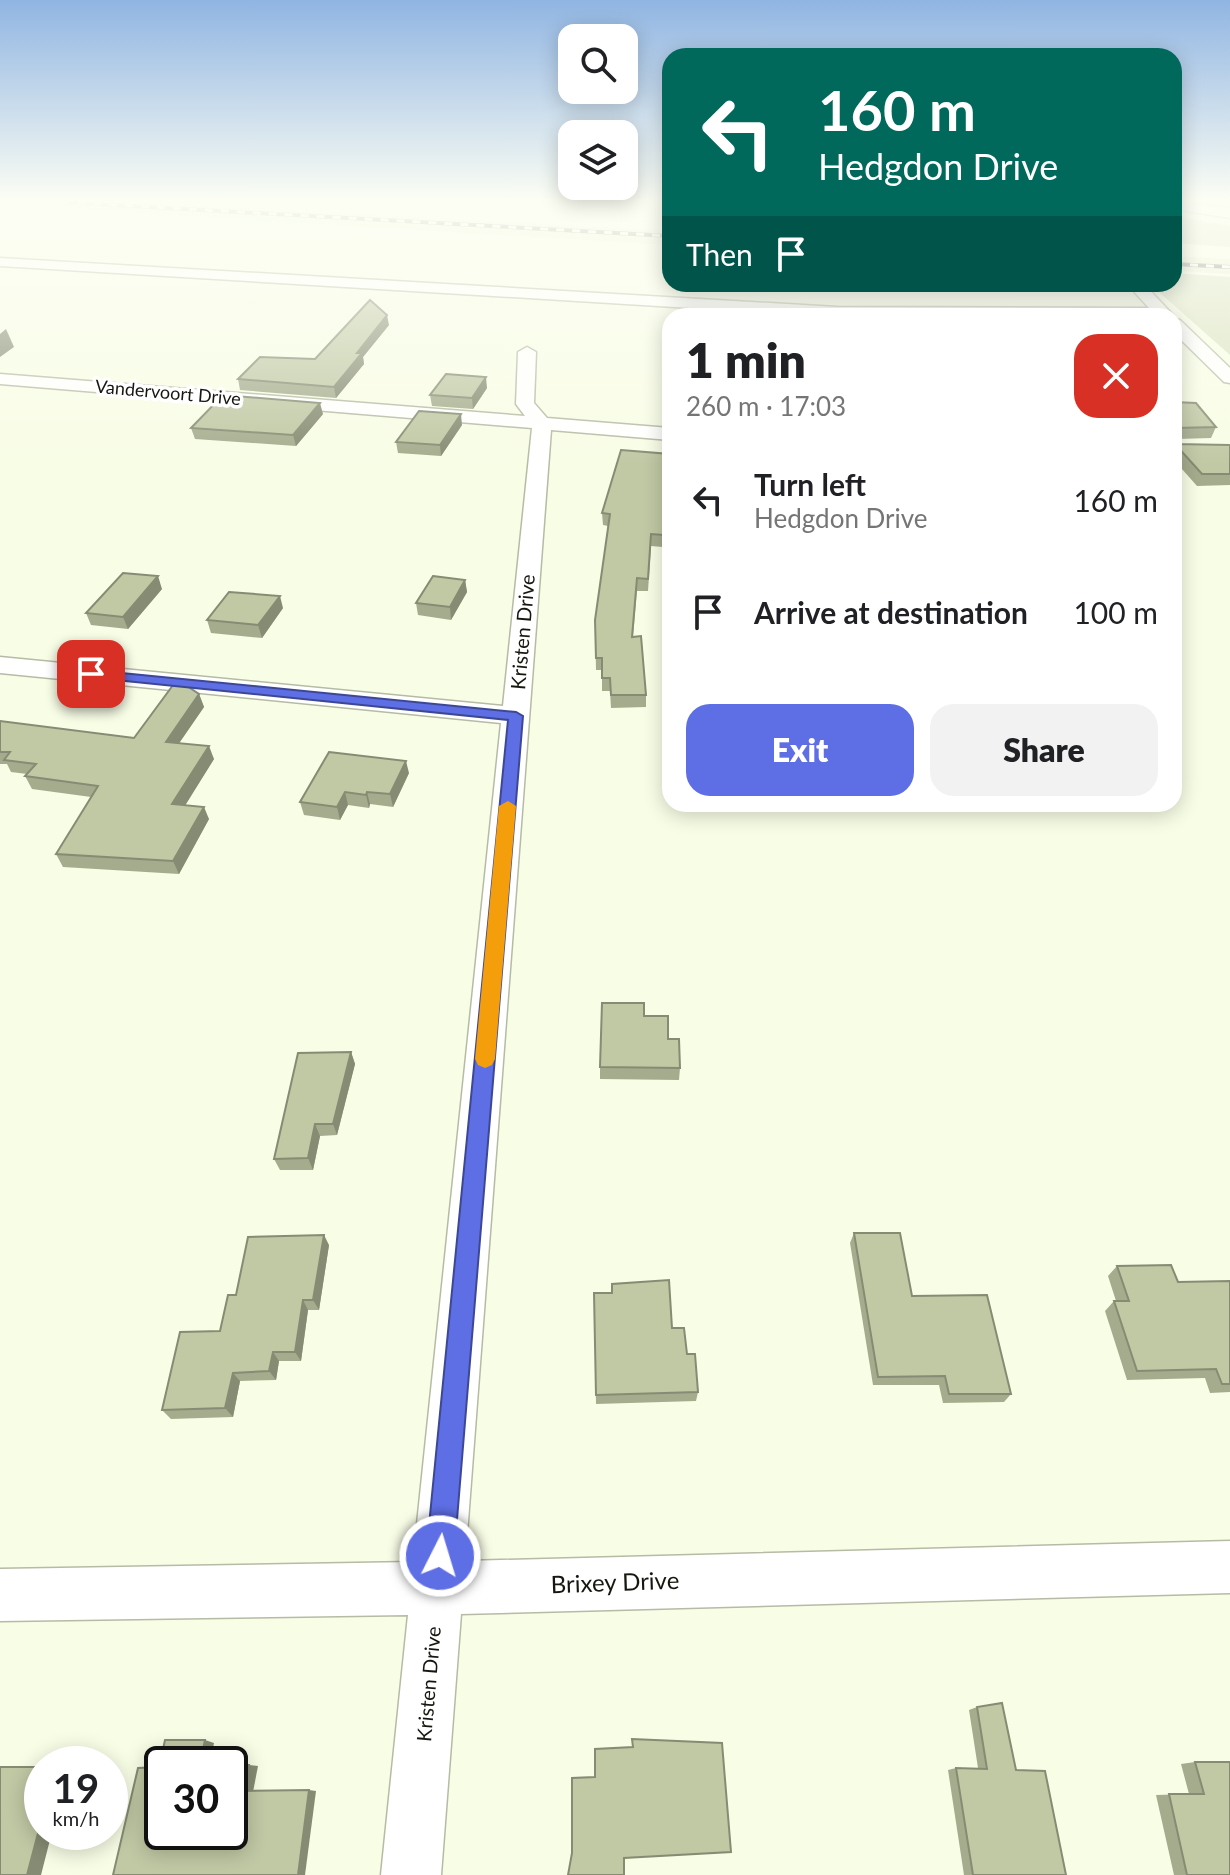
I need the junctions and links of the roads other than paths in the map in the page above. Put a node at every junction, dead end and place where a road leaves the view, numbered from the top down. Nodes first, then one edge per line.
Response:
1 (460, 290) edge
2 (1143, 292) edge
3 (770, 308) edge
4 (1158, 308) edge
5 (1182, 332) edge
6 (527, 352) dead end
7 (1230, 378) edge
8 (0, 379) edge
9 (542, 424) junction
10 (662, 433) edge
11 (0, 665) edge
12 (516, 716) junction
13 (1230, 1567) edge
14 (437, 1588) junction
15 (0, 1595) edge
16 (411, 1875) edge

1 - 3 street
2 - 4 street
5 - 7 street
6 - 9 street
8 - 9 street, Vandervoort Drive
9 - 10 street, Vandervoort Drive
9 - 12 street, Kristen Drive
11 - 12 street
12 - 14 street, Kristen Drive
13 - 14 street, Brixey Drive
14 - 15 street, Brixey Drive
14 - 16 street, Kristen Drive

